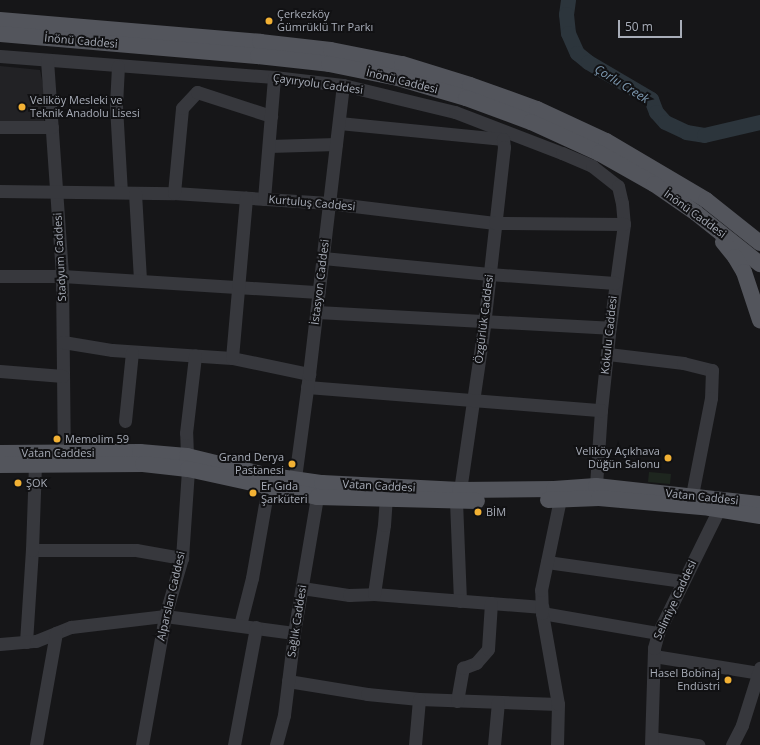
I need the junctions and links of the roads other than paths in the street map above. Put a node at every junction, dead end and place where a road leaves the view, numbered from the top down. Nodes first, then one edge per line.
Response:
1 (0, 20) edge
2 (0, 34) edge
3 (0, 56) edge
4 (47, 60) junction
5 (118, 66) junction
6 (274, 77) junction
7 (343, 85) junction
8 (271, 116) junction
9 (339, 122) junction
10 (0, 127) edge
11 (52, 127) junction
12 (336, 144) junction
13 (269, 146) junction
14 (618, 186) joint
15 (0, 191) edge
16 (57, 192) junction
17 (121, 192) junction
18 (135, 193) junction
19 (174, 193) junction
20 (246, 198) junction
21 (264, 199) junction
22 (706, 200) junction
23 (329, 204) junction
24 (696, 213) junction
25 (496, 223) junction
26 (624, 224) junction
27 (760, 228) edge
28 (760, 243) edge
29 (323, 258) junction
30 (760, 264) edge
31 (490, 274) junction
32 (0, 276) edge
33 (62, 276) junction
34 (140, 280) junction
35 (615, 283) junction
36 (238, 286) junction
37 (319, 292) junction
38 (316, 312) junction
39 (760, 320) edge
40 (484, 321) junction
41 (610, 328) junction
42 (63, 342) junction
43 (132, 352) junction
44 (608, 354) junction
45 (195, 356) junction
46 (232, 358) junction
47 (0, 371) edge
48 (63, 376) junction
49 (308, 381) junction
50 (473, 400) junction
51 (601, 410) junction
52 (125, 421) dead end
53 (0, 454) edge
54 (64, 454) junction
55 (187, 463) junction
56 (0, 465) edge
57 (35, 466) junction
58 (596, 486) junction
59 (268, 487) junction
60 (306, 488) junction
61 (692, 495) junction
62 (458, 496) junction
63 (386, 498) junction
64 (560, 499) junction
65 (760, 504) edge
66 (719, 509) junction
67 (760, 516) edge
68 (32, 550) junction
69 (182, 558) junction
70 (547, 562) junction
71 (684, 581) junction
72 (302, 588) junction
73 (374, 594) junction
74 (460, 601) junction
75 (491, 603) junction
76 (542, 610) junction
77 (165, 616) junction
78 (240, 625) junction
79 (256, 628) junction
80 (56, 633) junction
81 (294, 633) junction
82 (658, 633) junction
83 (26, 642) junction
84 (0, 644) edge
85 (654, 656) junction
86 (759, 671) edge
87 (288, 680) junction
88 (419, 699) junction
89 (457, 701) junction
90 (498, 702) junction
91 (558, 704) junction
92 (651, 742) edge
93 (36, 745) edge
94 (142, 745) edge
95 (234, 745) edge
96 (276, 745) edge
97 (415, 745) edge
98 (494, 745) edge
99 (557, 745) edge
100 (698, 745) edge
101 (732, 745) edge

1 - 22 main road
2 - 24 main road, İnönü Caddesi
3 - 4 street, Çayıryolu Caddesi
4 - 5 street, Çayıryolu Caddesi
4 - 11 street, Stadyum Caddesi
5 - 6 street, Çayıryolu Caddesi
5 - 17 street
6 - 7 street, Çayıryolu Caddesi
6 - 8 street
7 - 9 street, İstasyon Caddesi
7 - 14 street, Çayıryolu Caddesi
8 - 13 street
8 - 19 street
9 - 12 street, İstasyon Caddesi
9 - 25 street, Özgürlük Caddesi
10 - 11 street
11 - 16 street, Stadyum Caddesi
12 - 13 street
12 - 23 street, İstasyon Caddesi
13 - 21 street
14 - 26 street, Kokulu Caddesi
15 - 16 street, Kurtuluş Caddesi
16 - 17 street, Kurtuluş Caddesi
16 - 33 street, Stadyum Caddesi
17 - 18 street, Kurtuluş Caddesi
18 - 19 street, Kurtuluş Caddesi
18 - 34 street
19 - 20 street, Kurtuluş Caddesi
20 - 21 street, Kurtuluş Caddesi
20 - 36 street
21 - 23 street, Kurtuluş Caddesi
22 - 27 main road
22 - 28 main road
23 - 25 street, Kurtuluş Caddesi
23 - 29 street, İstasyon Caddesi
24 - 30 main road, İnönü Caddesi
24 - 39 main road
25 - 26 street, Kurtuluş Caddesi
25 - 31 street, Özgürlük Caddesi
26 - 35 street, Kokulu Caddesi
29 - 31 street
29 - 37 street, İstasyon Caddesi
31 - 35 street
31 - 40 street, Özgürlük Caddesi
32 - 33 street
33 - 34 street
33 - 42 street, Stadyum Caddesi
34 - 36 street
35 - 41 street, Kokulu Caddesi
36 - 37 street
36 - 46 street
37 - 38 street, İstasyon Caddesi
38 - 40 street
38 - 49 street, İstasyon Caddesi
40 - 41 street
40 - 50 street, Özgürlük Caddesi
41 - 44 street, Kokulu Caddesi
42 - 43 street
42 - 48 street, Stadyum Caddesi
43 - 45 street
43 - 52 street
44 - 51 street, Kokulu Caddesi
44 - 61 street
45 - 46 street
45 - 55 street, Alparslan Caddesi
46 - 49 street
47 - 48 street
48 - 54 street, Stadyum Caddesi
49 - 50 street
49 - 60 street, İstasyon Caddesi
50 - 51 street
50 - 62 street, Özgürlük Caddesi
51 - 58 street, Kokulu Caddesi
53 - 54 main road, Vatan Caddesi
54 - 55 main road, Vatan Caddesi
55 - 57 main road, Vatan Caddesi
55 - 59 main road, Vatan Caddesi
55 - 60 main road, Vatan Caddesi
55 - 69 street, Alparslan Caddesi
56 - 57 main road, Vatan Caddesi
57 - 68 street
58 - 61 main road, Vatan Caddesi
58 - 62 main road, Vatan Caddesi
59 - 60 main road, Vatan Caddesi
59 - 78 street
60 - 62 main road, Vatan Caddesi
60 - 63 main road, Vatan Caddesi
60 - 72 street, Sağlık Caddesi
61 - 65 main road, Vatan Caddesi
62 - 63 main road, Vatan Caddesi
62 - 64 main road, Vatan Caddesi
62 - 74 street, Özgürlük Caddesi
63 - 73 street
64 - 66 main road, Vatan Caddesi
64 - 70 street
66 - 67 main road, Vatan Caddesi
66 - 71 street, Selimiye Caddesi
68 - 69 street
68 - 83 street
69 - 77 street, Alparslan Caddesi
70 - 71 street
70 - 76 street
71 - 82 street, Selimiye Caddesi
72 - 73 street
72 - 81 street, Sağlık Caddesi
73 - 74 street
74 - 75 street
75 - 76 street
75 - 89 street
76 - 82 street
76 - 91 street
77 - 78 street
77 - 80 street
77 - 94 street, Alparslan Caddesi
78 - 79 street
79 - 81 street
79 - 95 street
80 - 83 street
80 - 93 street
81 - 87 street, Sağlık Caddesi
82 - 85 street, Selimiye Caddesi
83 - 84 street
85 - 86 street
85 - 92 street, Selimiye Caddesi
86 - 101 street
87 - 88 street
87 - 96 street, Sağlık Caddesi
88 - 89 street
88 - 97 street
89 - 90 street
90 - 91 street
90 - 98 street
91 - 99 street
92 - 100 street

